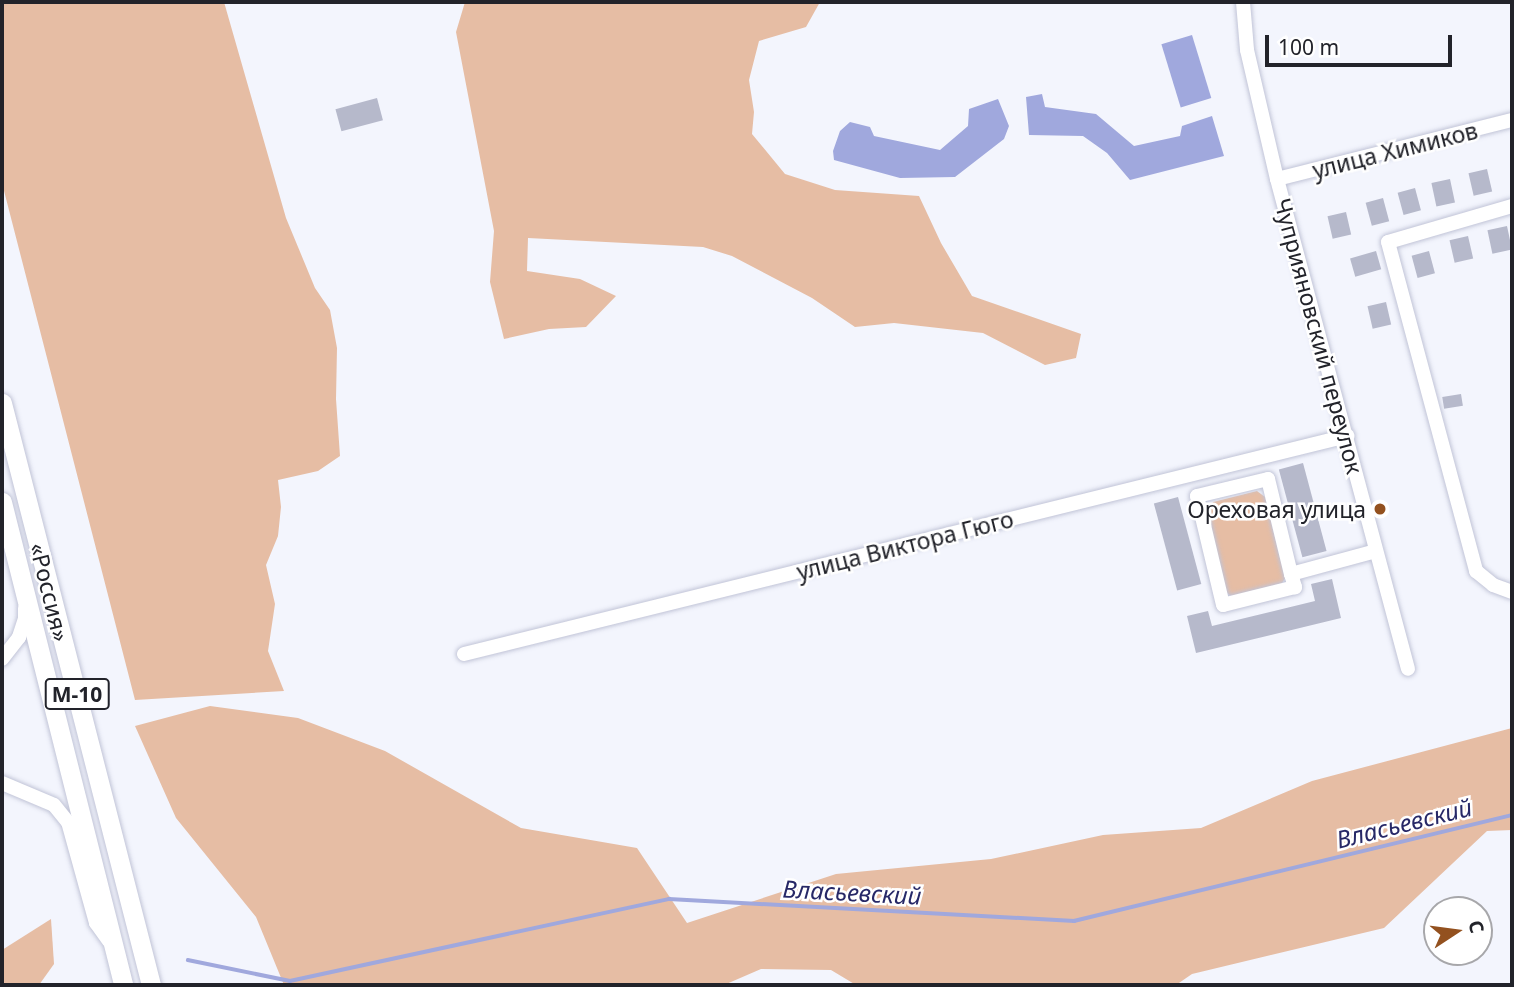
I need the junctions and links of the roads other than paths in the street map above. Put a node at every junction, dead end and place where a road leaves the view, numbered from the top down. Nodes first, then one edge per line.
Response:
1 (1243, 2) edge
2 (1512, 120) edge
3 (1277, 179) junction
4 (1512, 206) edge
5 (2, 403) edge
6 (1347, 436) junction
7 (2, 502) edge
8 (1376, 551) junction
9 (1291, 574) junction
10 (24, 586) junction
11 (1512, 592) edge
12 (464, 654) dead end
13 (2, 659) edge
14 (1408, 669) dead end
15 (2, 785) edge
16 (112, 946) junction
17 (123, 985) edge
18 (151, 985) edge

1 - 3 street, Чуприяновский переулок
2 - 3 street, улица Химиков
3 - 6 street, Чуприяновский переулок
4 - 11 street
5 - 18 highway, «Россия» / М-10
6 - 8 street, Чуприяновский переулок
6 - 12 street, улица Виктора Гюго
7 - 10 highway, «Россия» / М-10
8 - 9 street
8 - 14 street, Чуприяновский переулок
9 - 9 street
10 - 13 street
10 - 16 highway, «Россия» / М-10
15 - 16 street
16 - 17 highway, «Россия» / М-10

